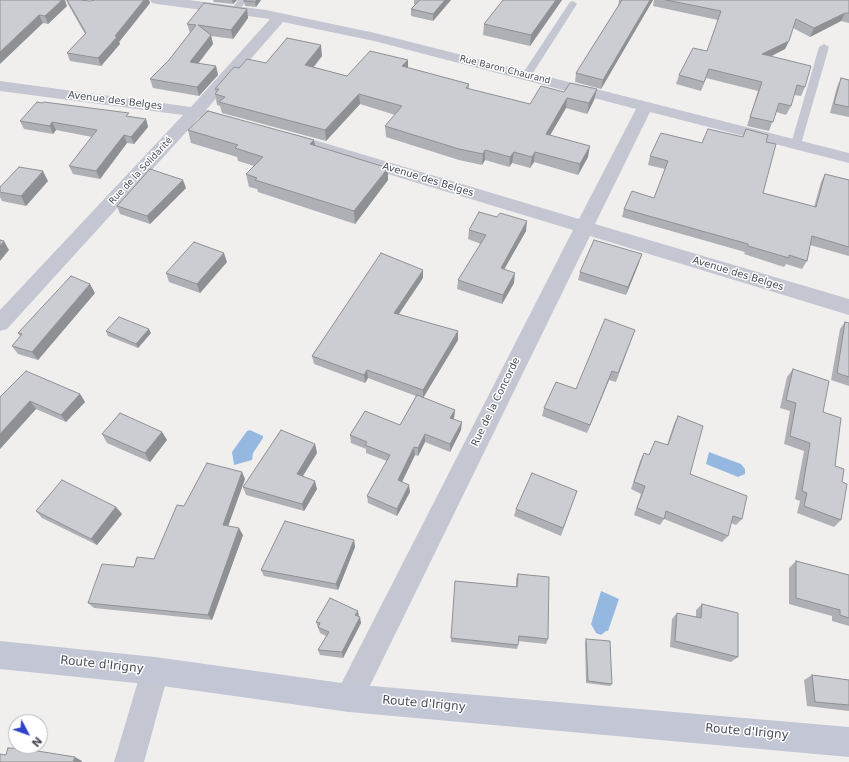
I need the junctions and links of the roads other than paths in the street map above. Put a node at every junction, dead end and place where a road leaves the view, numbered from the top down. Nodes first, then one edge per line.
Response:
1 (157, 0) edge
2 (573, 4) dead end
3 (239, 5) edge
4 (280, 17) junction
5 (824, 47) dead end
6 (526, 76) junction
7 (0, 86) edge
8 (644, 106) junction
9 (195, 112) junction
10 (248, 126) edge
11 (271, 133) edge
12 (796, 144) junction
13 (849, 158) edge
14 (583, 227) junction
15 (849, 307) edge
16 (0, 323) edge
17 (0, 655) edge
18 (155, 671) junction
19 (349, 698) junction
20 (849, 742) edge
21 (128, 762) edge

1 - 3 street, Rue Baron Chaurand
2 - 6 lane
3 - 4 street, Rue Baron Chaurand
4 - 6 street, Rue Baron Chaurand
4 - 9 street, Rue de la Solidarité
5 - 12 lane
6 - 8 street, Rue Baron Chaurand
7 - 9 street, Avenue des Belges
8 - 12 street, Rue Baron Chaurand
8 - 14 street, Rue de la Concorde
9 - 10 street, Avenue des Belges
9 - 16 street, Rue de la Solidarité
11 - 14 street, Avenue des Belges
12 - 13 street, Rue Baron Chaurand
14 - 15 street, Avenue des Belges
14 - 19 street, Rue de la Concorde
17 - 18 street, Route d'Irigny
18 - 19 street, Route d'Irigny
18 - 21 street
19 - 20 street, Route d'Irigny

